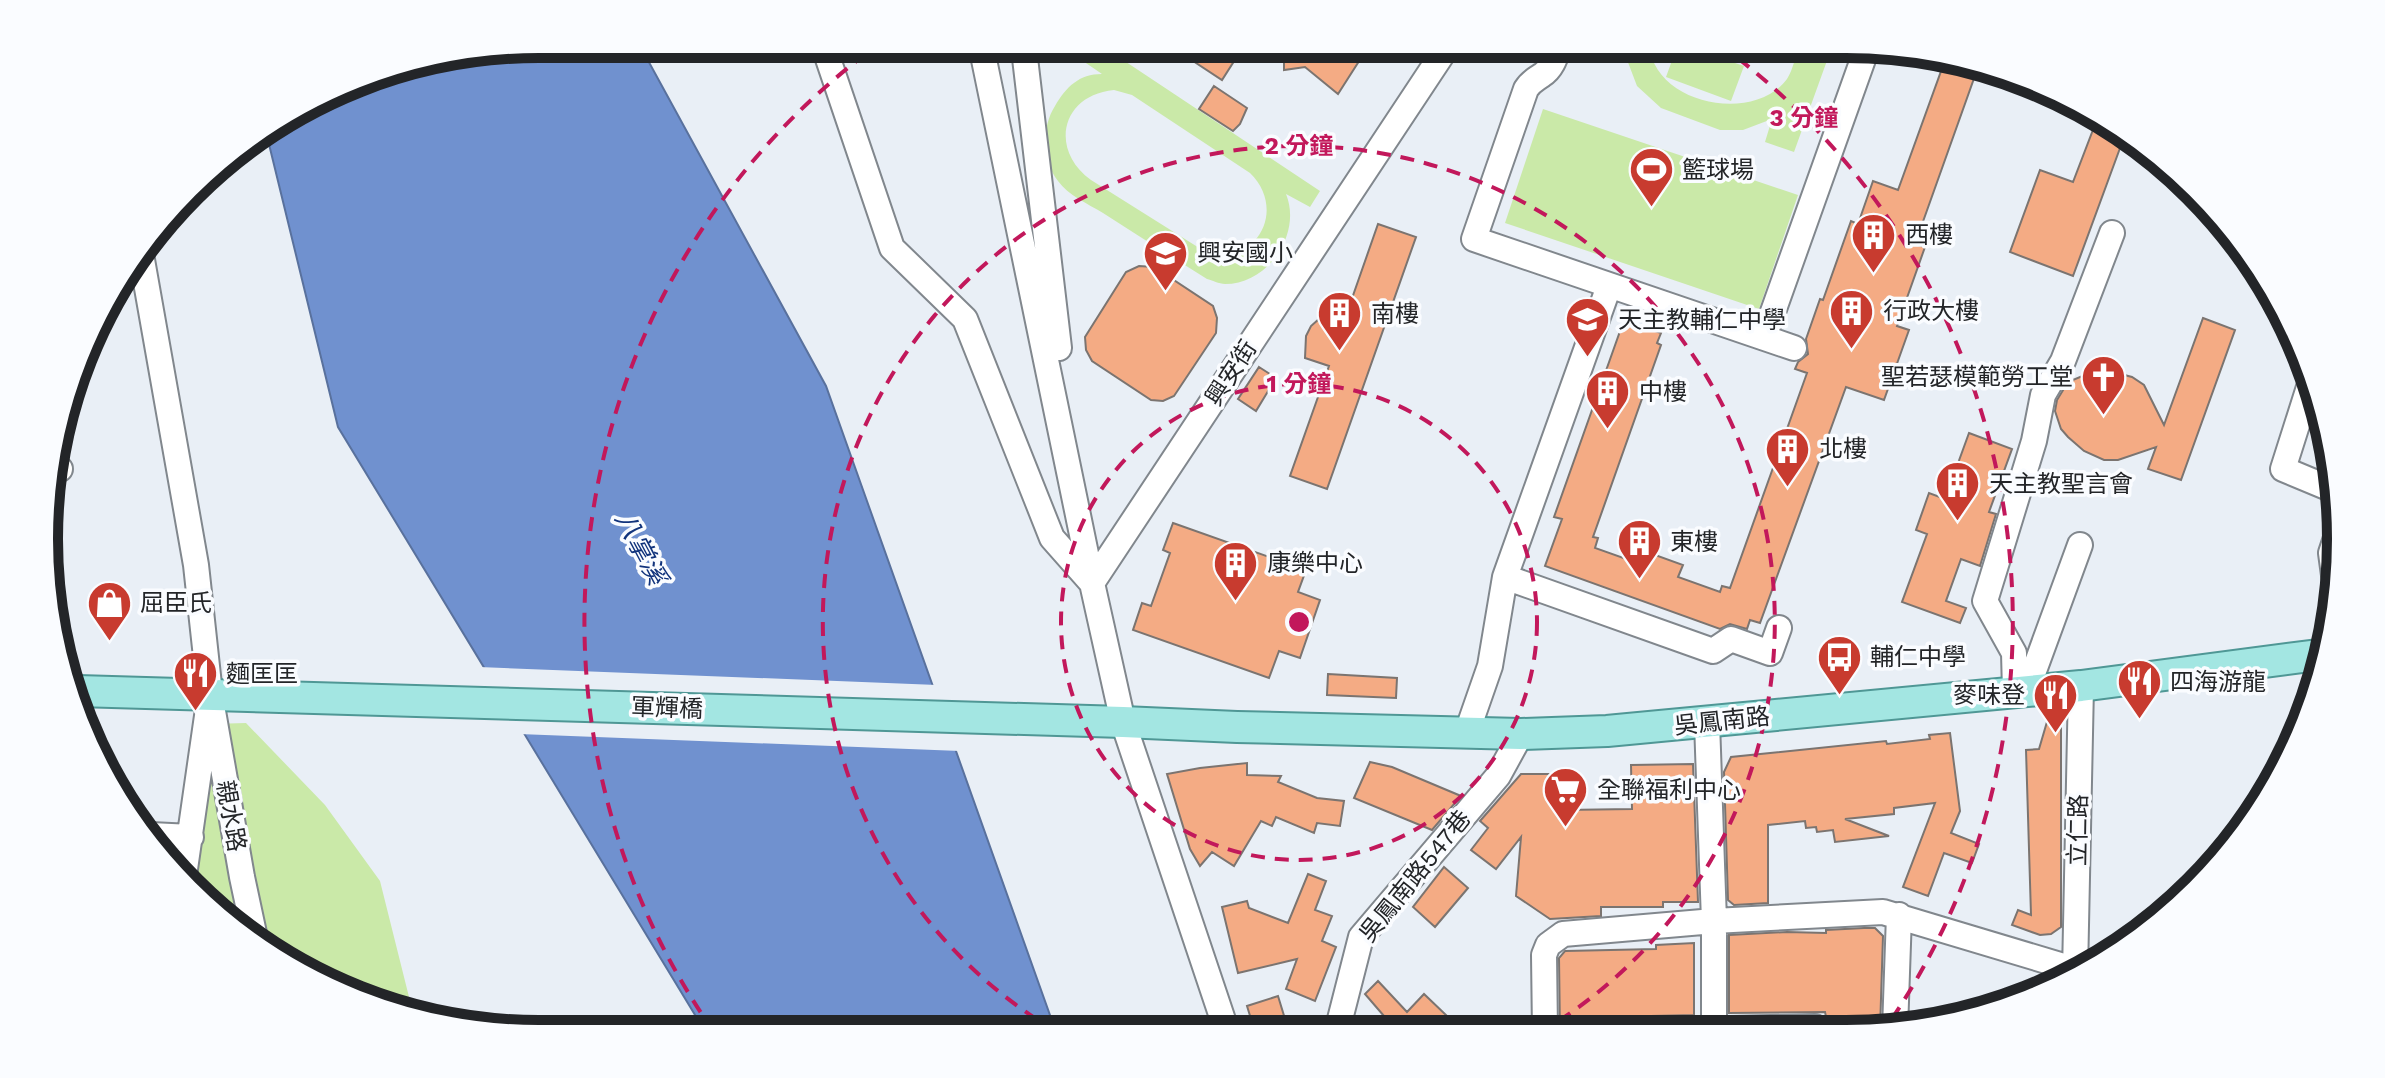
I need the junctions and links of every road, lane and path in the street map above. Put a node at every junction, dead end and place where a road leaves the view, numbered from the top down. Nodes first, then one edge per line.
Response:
1 (828, 58) edge
2 (984, 58) edge
3 (1025, 58) edge
4 (1440, 58) edge
5 (1555, 58) edge
6 (1863, 59) edge
7 (2112, 233) dead end
8 (143, 266) edge
9 (1609, 286) junction
10 (1764, 337) junction
11 (1794, 348) dead end
12 (2306, 398) edge
13 (2324, 486) edge
14 (1077, 505) junction
15 (2080, 545) dead end
16 (1505, 577) junction
17 (1092, 583) junction
18 (1779, 628) dead end
19 (2313, 656) edge
20 (2081, 686) junction
21 (83, 691) edge
22 (2021, 691) junction
23 (210, 694) junction
24 (1123, 722) junction
25 (1707, 722) junction
26 (1467, 732) junction
27 (1521, 734) junction
28 (160, 835) edge
29 (191, 837) junction
30 (186, 865) edge
31 (1899, 915) junction
32 (1714, 921) junction
33 (252, 925) edge
34 (2077, 961) edge
35 (2065, 967) edge
36 (1895, 1017) edge
37 (1223, 1020) edge
38 (1340, 1020) edge
39 (1545, 1020) edge
40 (1714, 1020) edge

1 - 17 street
2 - 14 street
3 - 14 street
4 - 17 street, 興安街
5 - 9 street
6 - 10 street
7 - 22 street
8 - 23 street
9 - 10 street
9 - 16 street
10 - 11 street
12 - 13 street
14 - 17 street
15 - 22 street
16 - 18 street
16 - 26 street
17 - 24 street
19 - 20 main road, 吳鳳南路
20 - 22 main road, 吳鳳南路
20 - 34 street, 立仁路
21 - 23 main road
22 - 25 main road, 吳鳳南路
23 - 24 main road, 軍輝橋
23 - 29 street
23 - 33 street, 親水路
24 - 26 main road, 吳鳳南路
24 - 37 street
25 - 27 main road, 吳鳳南路
25 - 32 street
26 - 27 main road, 吳鳳南路
27 - 38 street, 吳鳳南路547巷
28 - 29 street
29 - 30 street
31 - 32 street
31 - 35 street
31 - 36 street
32 - 39 street
32 - 40 street

